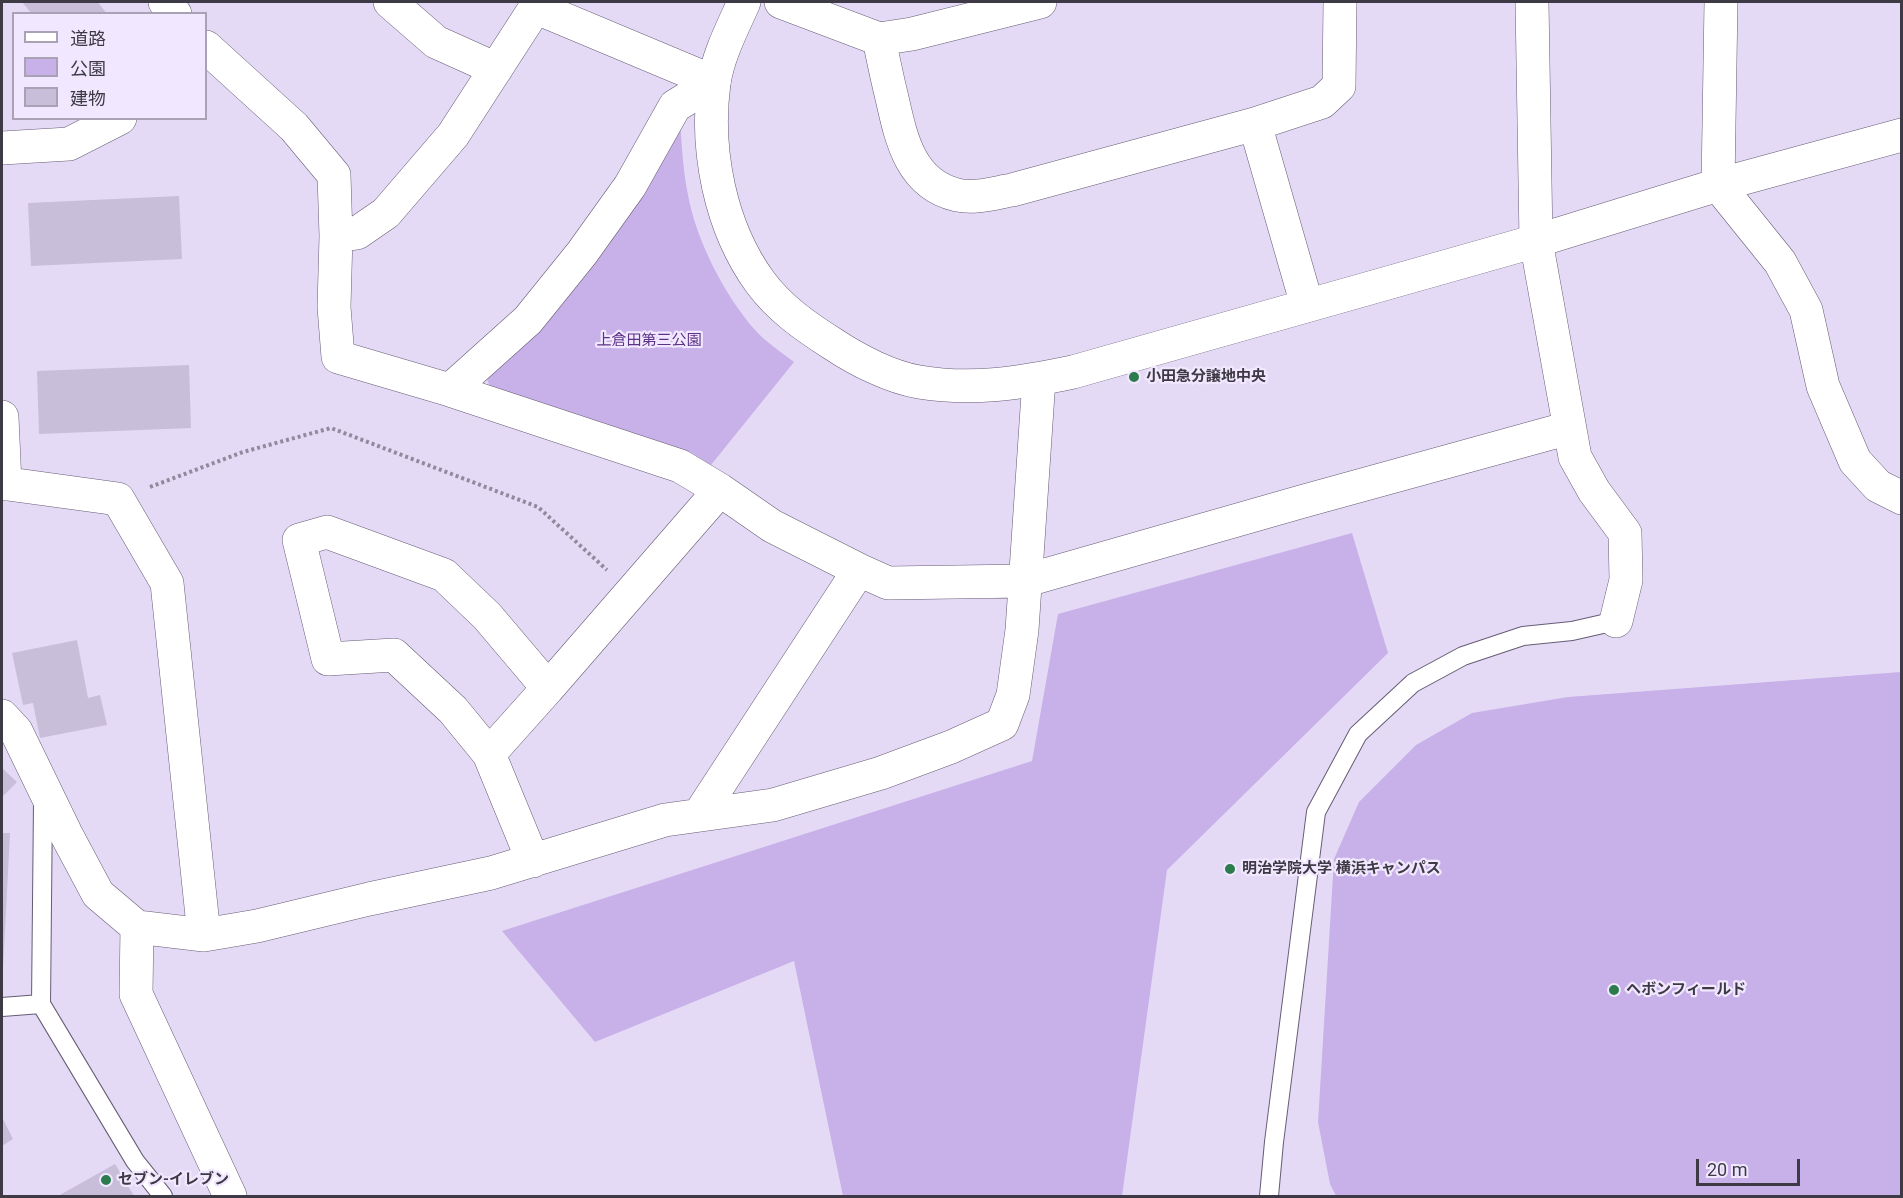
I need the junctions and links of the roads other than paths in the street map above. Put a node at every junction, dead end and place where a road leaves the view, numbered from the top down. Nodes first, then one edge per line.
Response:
1 (390, 2) edge
2 (744, 2) edge
3 (781, 2) edge
4 (1040, 2) edge
5 (1340, 2) edge
6 (1532, 2) edge
7 (1721, 2) edge
8 (537, 4) edge
9 (879, 39) junction
10 (207, 48) edge
11 (496, 69) junction
12 (714, 82) junction
13 (116, 120) edge
14 (1255, 124) junction
15 (1902, 135) edge
16 (2, 148) edge
17 (1718, 185) junction
18 (336, 236) junction
19 (1536, 241) junction
20 (1307, 305) junction
21 (1040, 379) junction
22 (450, 390) junction
23 (2, 417) edge
24 (1569, 428) junction
25 (3, 484) edge
26 (720, 490) junction
27 (1902, 498) edge
28 (859, 570) junction
29 (1024, 582) junction
30 (1616, 621) joint
31 (548, 688) junction
32 (2, 716) edge
33 (489, 754) junction
34 (44, 787) junction
35 (699, 815) junction
36 (533, 861) junction
37 (137, 927) junction
38 (204, 935) junction
39 (41, 1004) junction
40 (2, 1007) edge
41 (163, 1197) edge
42 (230, 1197) edge
43 (1269, 1197) edge

1 - 11 street
2 - 12 street
3 - 9 street
4 - 9 street
5 - 14 street
6 - 19 street
7 - 17 street
8 - 11 street
8 - 12 street
9 - 14 street
10 - 18 street
11 - 18 street
12 - 21 street
12 - 22 street
13 - 16 street
14 - 20 street
15 - 17 street
17 - 19 street
17 - 27 street
18 - 22 street
19 - 20 street
19 - 24 street
20 - 21 street
21 - 29 street
22 - 26 street
23 - 25 street
24 - 29 street
24 - 30 street
25 - 38 street
26 - 28 street
26 - 31 street
28 - 29 street
28 - 35 street
29 - 35 street
30 - 43 lane
31 - 33 street
31 - 33 street
32 - 34 street
33 - 36 street
34 - 37 street
34 - 39 lane
35 - 36 street
36 - 38 street
37 - 38 street
37 - 42 street
39 - 40 lane
39 - 41 lane

